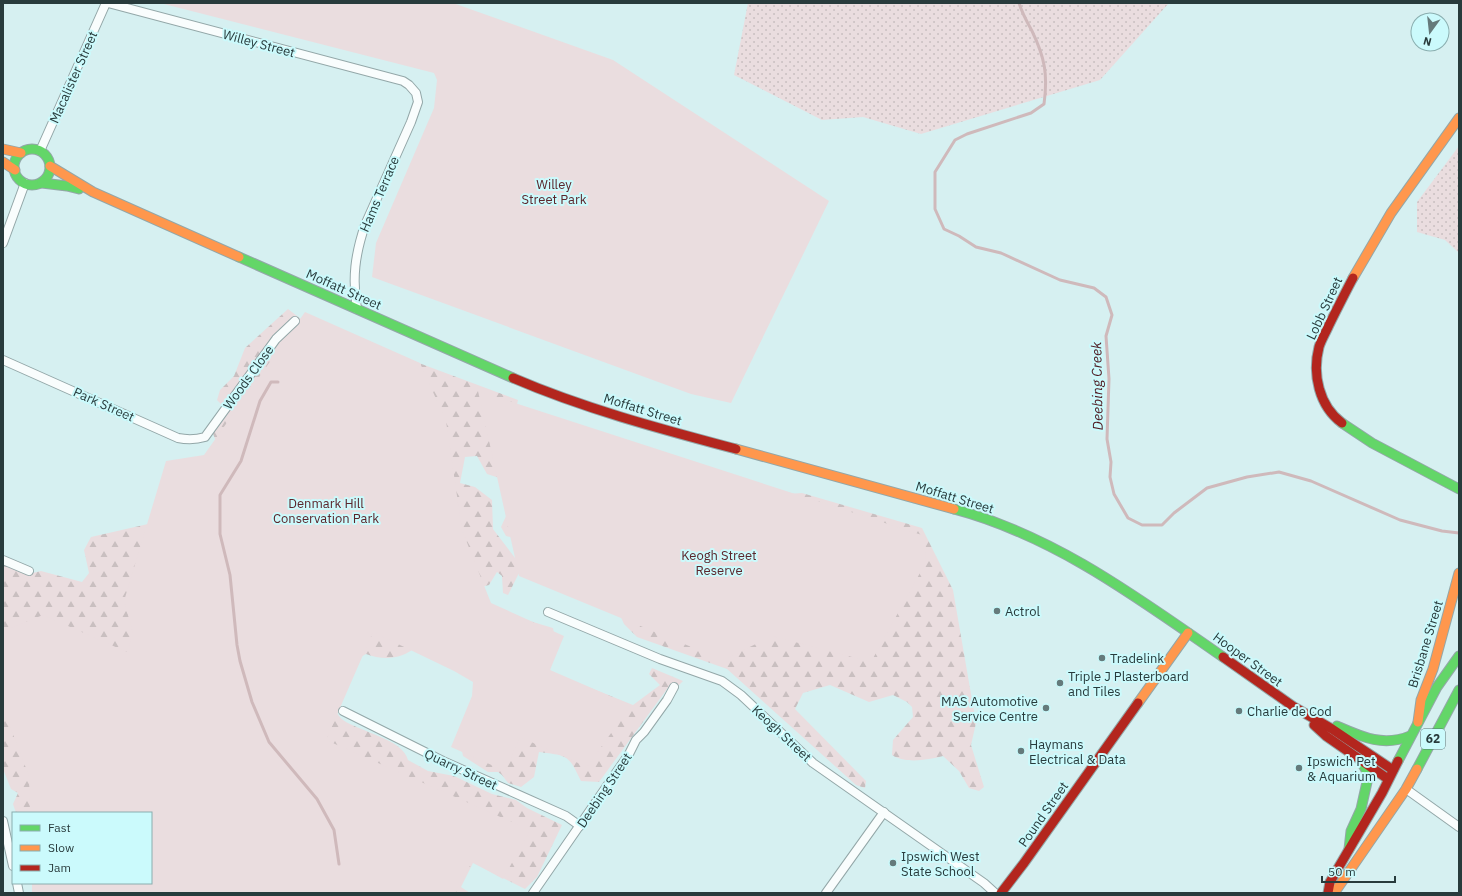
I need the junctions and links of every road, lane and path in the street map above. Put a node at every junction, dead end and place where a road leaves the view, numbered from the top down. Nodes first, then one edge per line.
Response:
1 (107, 3) edge
2 (409, 85) joint
3 (1459, 118) edge
4 (3, 149) edge
5 (40, 151) junction
6 (21, 153) junction
7 (3, 162) edge
8 (50, 166) junction
9 (15, 170) junction
10 (24, 183) junction
11 (42, 183) junction
12 (93, 192) junction
13 (3, 243) edge
14 (357, 309) junction
15 (295, 321) dead end
16 (3, 360) edge
17 (205, 437) joint
18 (1459, 489) edge
19 (3, 560) edge
20 (29, 571) dead end
21 (1459, 573) edge
22 (548, 612) dead end
23 (1188, 632) junction
24 (1459, 656) edge
25 (674, 686) dead end
26 (1459, 690) edge
27 (1294, 707) junction
28 (343, 711) dead end
29 (1417, 723) junction
30 (1410, 736) junction
31 (1358, 758) junction
32 (1397, 780) junction
33 (884, 812) junction
34 (3, 821) edge
35 (580, 826) junction
36 (1459, 826) edge
37 (1348, 852) junction
38 (12, 862) edge
39 (532, 893) edge
40 (826, 893) edge
41 (995, 893) edge
42 (1001, 893) edge
43 (1329, 893) edge

1 - 2 street, Willey Street
1 - 5 street, Macalister Street
2 - 14 street, Hams Terrace
3 - 18 main road, Lobb Street
4 - 6 main road
5 - 6 main road
5 - 8 main road
6 - 9 main road
7 - 9 main road
8 - 11 main road
8 - 12 main road, Moffatt Street
9 - 10 main road
10 - 11 main road
10 - 13 street
11 - 12 main road, Moffatt Street
12 - 14 main road, Moffatt Street
14 - 23 main road, Moffatt Street
15 - 17 street, Woods Close
16 - 17 street, Park Street
19 - 20 street
21 - 29 main road, Brisbane Street
22 - 33 street, Keogh Street
23 - 27 main road, Hooper Street
23 - 42 main road, Pound Street
24 - 29 main road, 62
25 - 35 street, Deebing Street
26 - 32 main road, 62
27 - 30 main road
27 - 31 main road, Hooper Street
27 - 32 main road, Hooper Street
28 - 35 street, Quarry Street
29 - 30 main road, 62
30 - 32 main road, 62
31 - 32 main road, Hooper Street
31 - 37 main road
32 - 36 street, Hooper Street
32 - 37 main road, 62
32 - 43 main road, 62
33 - 40 street
33 - 41 street, Keogh Street
34 - 38 street
35 - 39 street, Deebing Street
37 - 43 main road, 62

